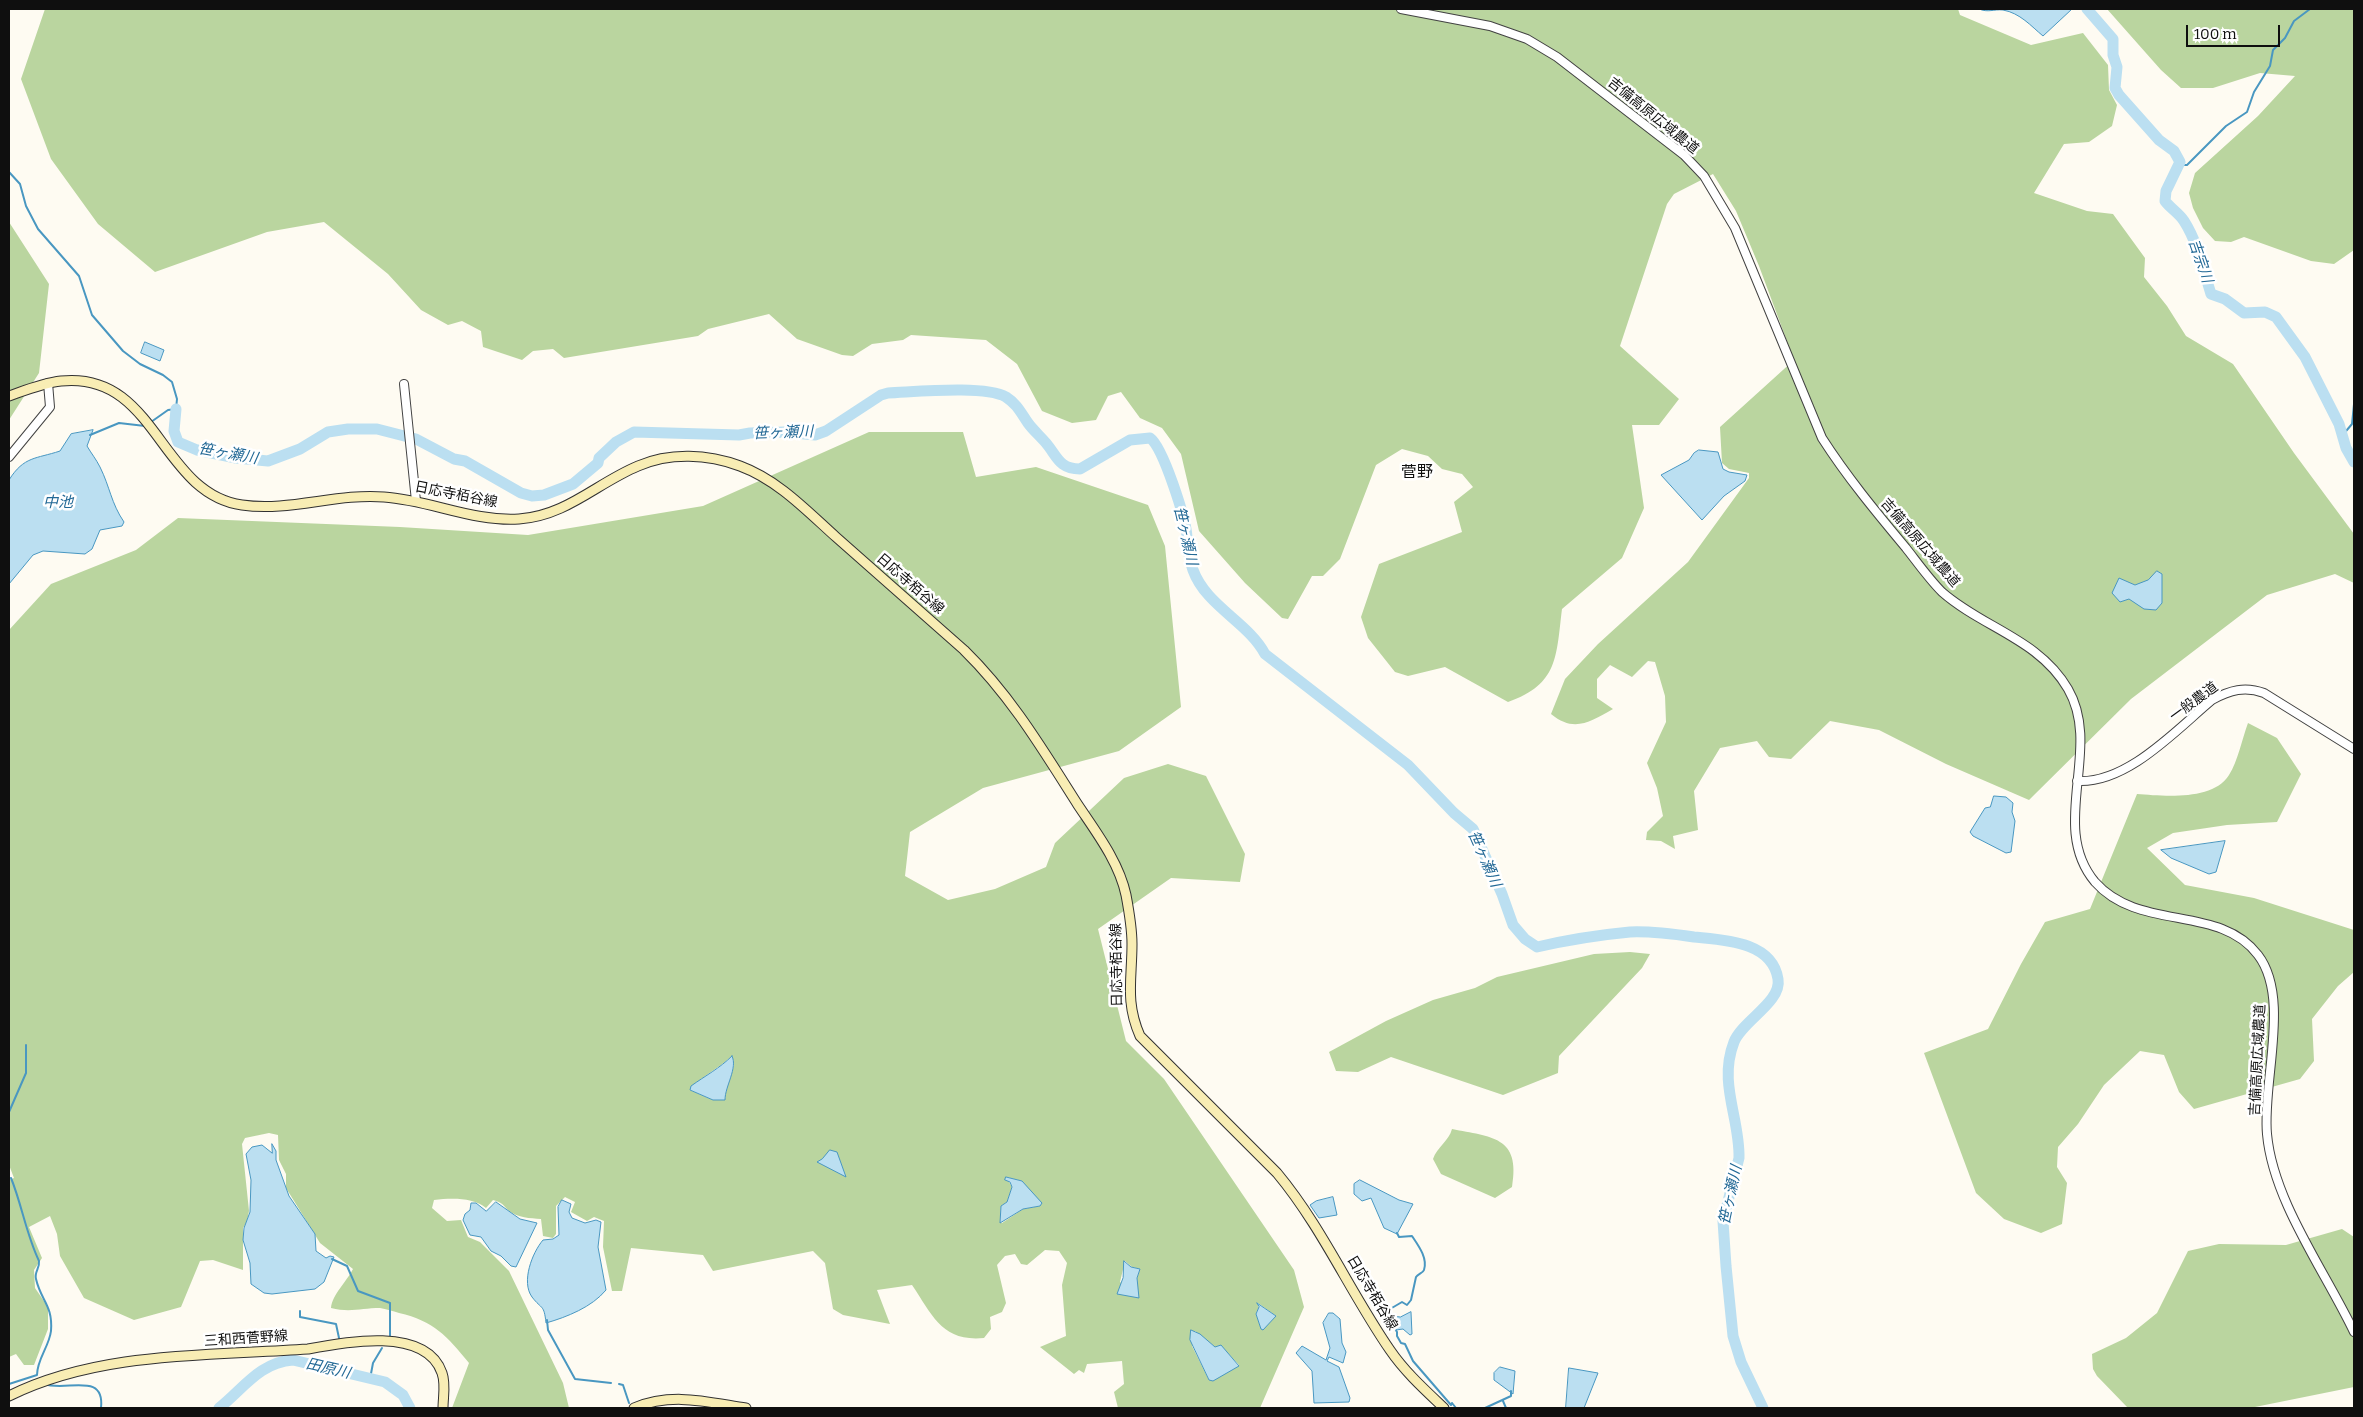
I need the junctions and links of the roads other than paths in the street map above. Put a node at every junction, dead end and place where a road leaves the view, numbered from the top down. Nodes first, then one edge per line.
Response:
1 (1402, 9) edge
2 (48, 383) junction
3 (404, 384) dead end
4 (9, 396) edge
5 (9, 456) edge
6 (416, 501) junction
7 (2354, 749) edge
8 (2077, 781) junction
9 (2354, 1332) edge
10 (9, 1396) edge
11 (443, 1408) edge
12 (634, 1408) edge
13 (746, 1408) edge
14 (1444, 1408) edge

1 - 8 street, 吉備高原広域農道
2 - 4 main road, 日応寺栢谷線
2 - 5 street
2 - 6 main road, 日応寺栢谷線
3 - 6 street
6 - 14 main road, 日応寺栢谷線
7 - 8 street, 一般農道
8 - 9 street, 吉備高原広域農道
10 - 11 main road, 三和西菅野線
12 - 13 main road

